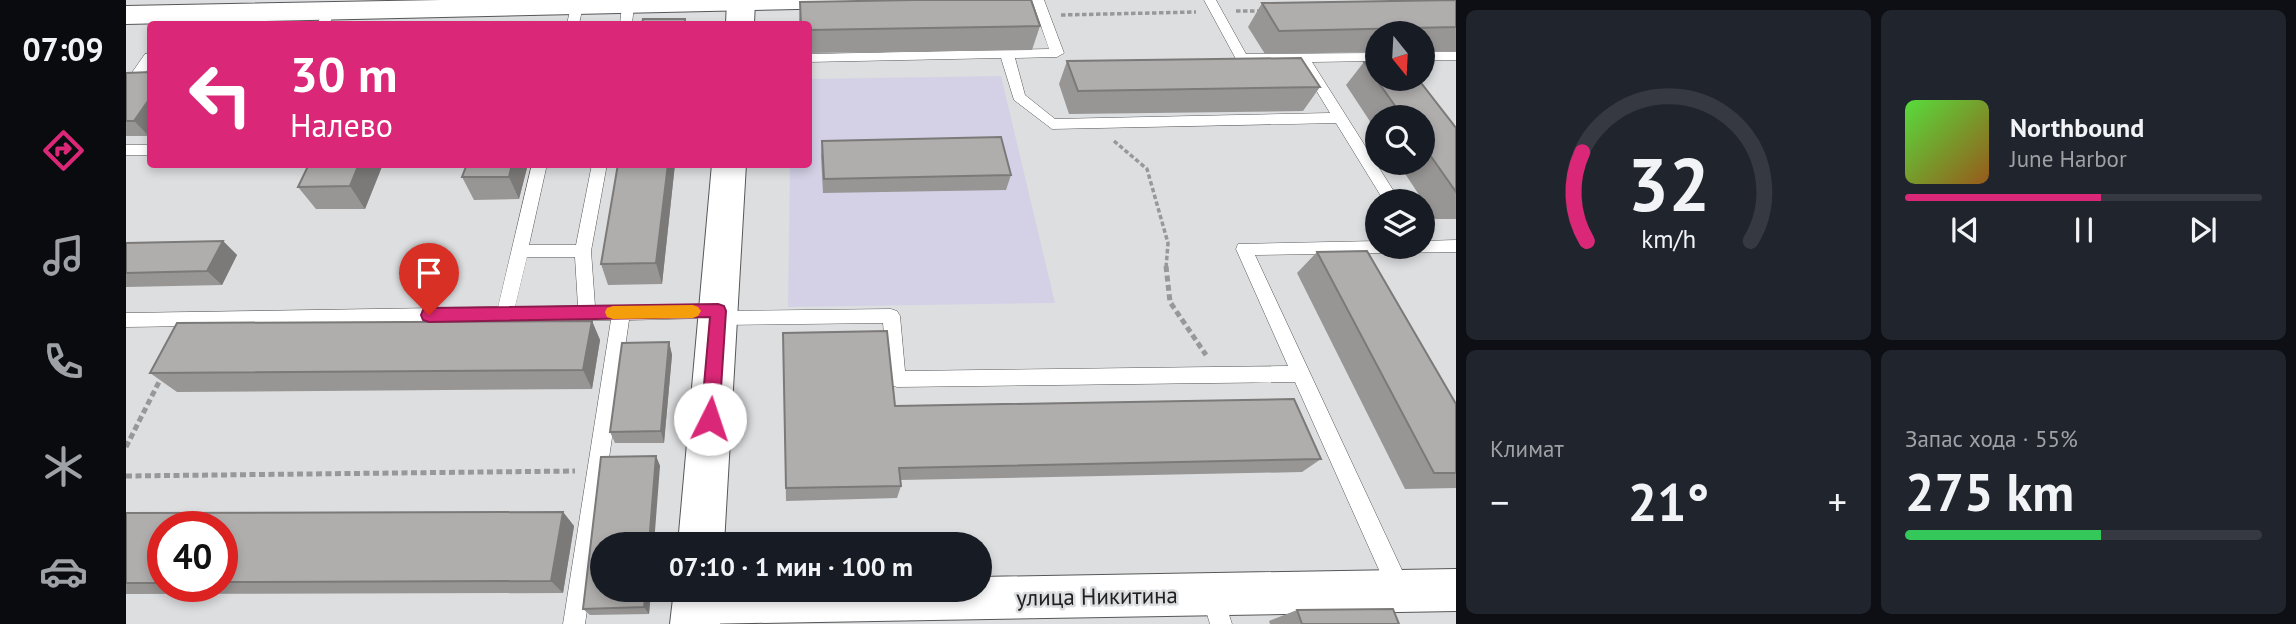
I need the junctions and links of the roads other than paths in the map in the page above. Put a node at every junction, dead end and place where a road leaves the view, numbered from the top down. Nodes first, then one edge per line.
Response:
1 (844, 0) edge
2 (1038, 0) edge
3 (1213, 6) edge
4 (741, 9) edge
5 (126, 15) edge
6 (575, 15) edge
7 (627, 15) edge
8 (326, 18) edge
9 (179, 19) edge
10 (1007, 54) junction
11 (1451, 56) edge
12 (1365, 57) edge
13 (812, 58) edge
14 (1303, 58) junction
15 (147, 61) edge
16 (1456, 68) edge
17 (126, 91) edge
18 (1340, 118) junction
19 (126, 150) edge
20 (147, 150) edge
21 (539, 168) edge
22 (599, 168) edge
23 (729, 168) edge
24 (1384, 189) edge
25 (1456, 246) edge
26 (1435, 247) edge
27 (1365, 248) edge
28 (520, 251) junction
29 (583, 251) junction
30 (621, 312) junction
31 (587, 313) junction
32 (505, 314) junction
33 (718, 314) junction
34 (126, 320) edge
35 (1301, 374) junction
36 (702, 532) edge
37 (1456, 590) edge
38 (1400, 591) junction
39 (696, 606) edge
40 (1216, 609) edge
41 (574, 624) edge

1 - 4 main road
2 - 10 lane
3 - 14 lane
4 - 7 main road
5 - 9 main road
6 - 7 main road
6 - 8 main road
8 - 9 main road
10 - 13 lane
10 - 18 lane
11 - 16 lane
12 - 14 lane
14 - 18 lane
15 - 17 lane
18 - 24 lane
19 - 20 lane
21 - 28 lane
22 - 29 lane
23 - 33 main road
25 - 26 lane
27 - 35 lane
28 - 29 lane
28 - 32 lane
29 - 31 lane
30 - 31 lane
30 - 33 lane
30 - 41 lane
31 - 32 lane
32 - 34 lane
33 - 35 lane
33 - 36 main road
35 - 38 lane
37 - 38 street, улица Никитина
38 - 40 street, улица Никитина
39 - 40 street, улица Никитина

